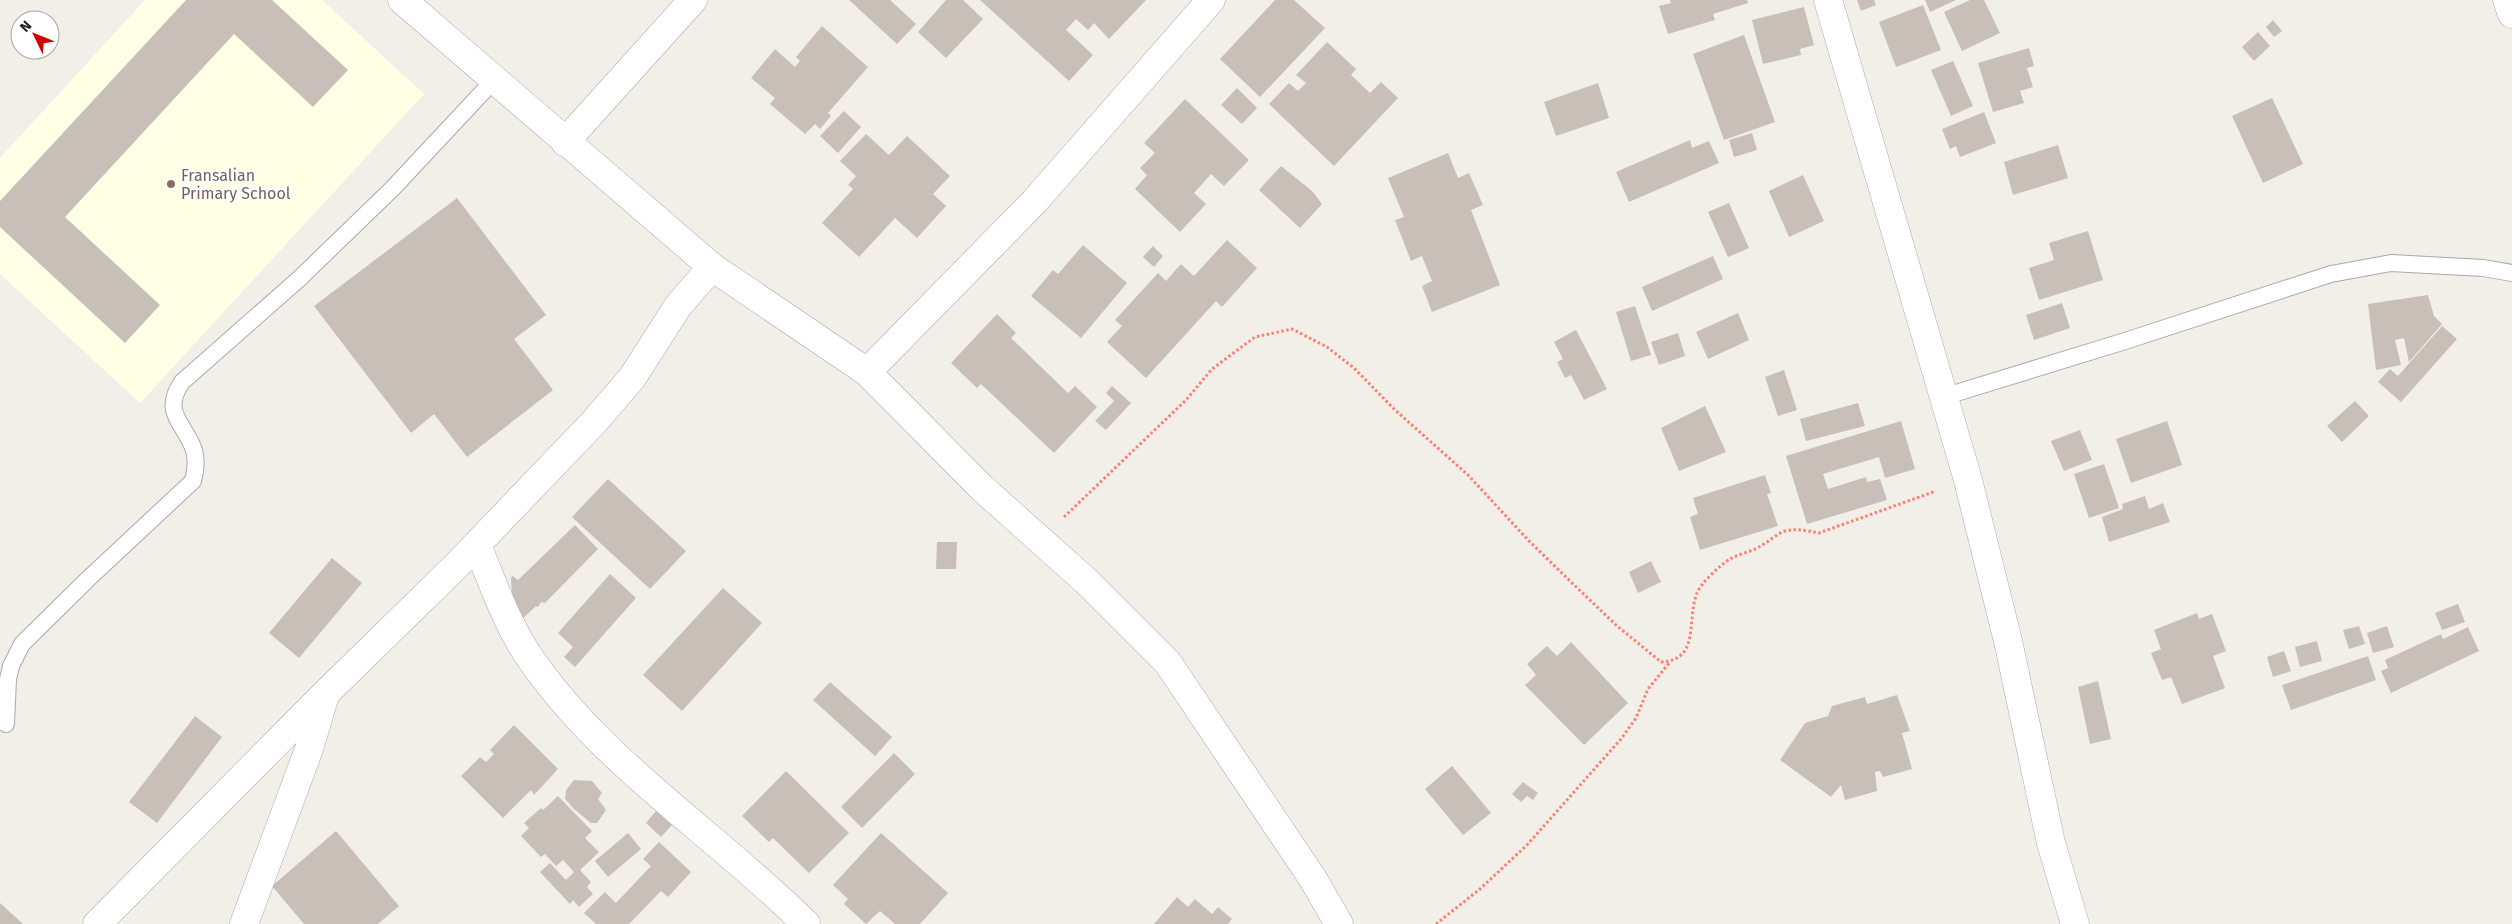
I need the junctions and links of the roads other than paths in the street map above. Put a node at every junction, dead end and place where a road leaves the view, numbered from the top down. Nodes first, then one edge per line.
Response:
1 (402, 0) edge
2 (693, 0) edge
3 (1211, 0) edge
4 (1828, 0) edge
5 (2507, 0) edge
6 (2512, 14) edge
7 (494, 80) junction
8 (565, 142) junction
9 (712, 267) junction
10 (2512, 273) edge
11 (867, 372) junction
12 (1943, 396) junction
13 (477, 545) junction
14 (325, 694) junction
15 (6, 724) dead end
16 (97, 924) edge
17 (244, 924) edge
18 (806, 924) edge
19 (1339, 924) edge
20 (2075, 924) edge

1 - 7 street
2 - 8 street
3 - 11 street
4 - 12 street
5 - 6 street
7 - 8 street
7 - 15 lane
8 - 9 street
9 - 11 street
9 - 13 street
10 - 12 lane
11 - 19 street
12 - 20 street
13 - 14 street
13 - 18 street
14 - 16 street
14 - 17 street

